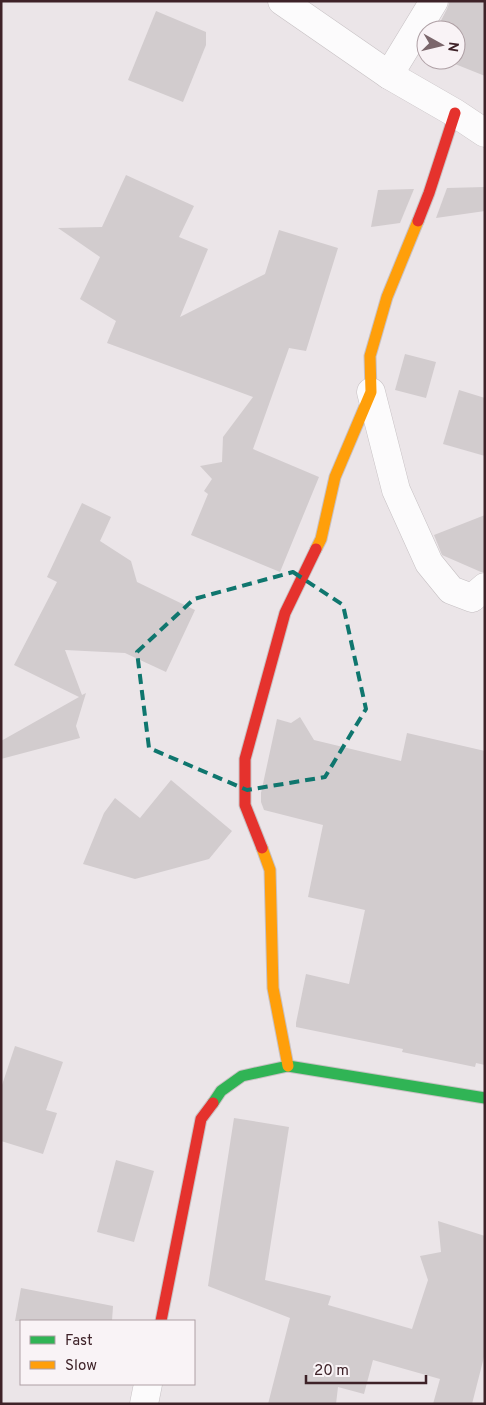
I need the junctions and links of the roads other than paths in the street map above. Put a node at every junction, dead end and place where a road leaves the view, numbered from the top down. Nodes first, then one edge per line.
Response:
1 (282, 1) edge
2 (434, 1) edge
3 (389, 75) junction
4 (455, 113) junction
5 (485, 133) edge
6 (371, 392) junction
7 (485, 586) edge
8 (288, 1066) junction
9 (485, 1098) edge
10 (161, 1320) edge
11 (148, 1385) edge
12 (144, 1404) edge

1 - 3 street
2 - 3 street
3 - 4 street
4 - 5 street
4 - 6 street
6 - 7 street
6 - 8 street
8 - 9 street
8 - 10 street
11 - 12 street

